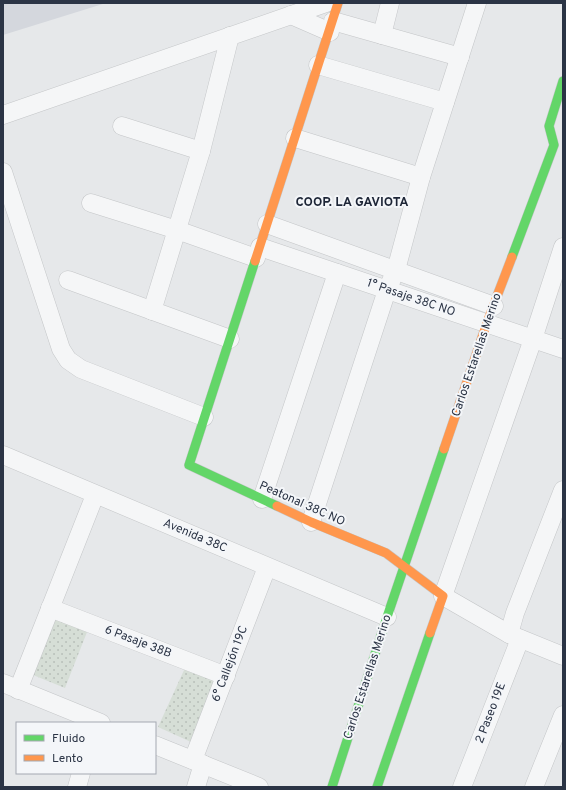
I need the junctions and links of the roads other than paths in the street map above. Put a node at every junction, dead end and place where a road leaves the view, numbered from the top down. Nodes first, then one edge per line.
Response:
1 (326, 3) edge
2 (338, 3) edge
3 (390, 3) edge
4 (477, 3) edge
5 (291, 15) junction
6 (331, 26) junction
7 (382, 35) junction
8 (230, 36) junction
9 (460, 57) junction
10 (318, 66) junction
11 (563, 81) edge
12 (445, 102) junction
13 (3, 114) edge
14 (122, 126) dead end
15 (555, 134) edge
16 (295, 138) junction
17 (563, 140) edge
18 (201, 151) junction
19 (3, 172) edge
20 (421, 177) junction
21 (91, 203) dead end
22 (267, 224) junction
23 (177, 230) junction
24 (563, 247) edge
25 (258, 252) junction
26 (396, 270) junction
27 (337, 273) junction
28 (68, 280) dead end
29 (387, 290) junction
30 (494, 306) junction
31 (152, 311) junction
32 (486, 324) junction
33 (230, 339) junction
34 (533, 339) junction
35 (563, 349) edge
36 (204, 417) junction
37 (3, 455) edge
38 (563, 490) edge
39 (95, 495) junction
40 (262, 499) junction
41 (311, 522) junction
42 (267, 567) junction
43 (404, 567) junction
44 (443, 596) junction
45 (50, 608) junction
46 (387, 617) junction
47 (515, 636) junction
48 (563, 656) edge
49 (226, 676) junction
50 (11, 686) edge
51 (563, 715) edge
52 (97, 722) edge
53 (156, 745) edge
54 (198, 762) junction
55 (81, 774) edge
56 (76, 787) edge
57 (196, 787) edge
58 (259, 787) edge
59 (332, 787) edge
60 (377, 787) edge
61 (462, 787) edge
62 (534, 787) edge

1 - 5 street
2 - 6 street
3 - 7 street
4 - 9 street
5 - 6 street
5 - 8 street
6 - 7 street
6 - 10 street
7 - 9 street
8 - 13 street
8 - 18 street
9 - 12 street
10 - 12 street
10 - 16 street
11 - 15 street, Carlos Estarellas Merino
12 - 20 street
14 - 18 street
15 - 17 street
15 - 30 street, Carlos Estarellas Merino
16 - 20 street
16 - 22 street
18 - 23 street
19 - 36 street
20 - 26 street
21 - 23 street, 1° Pasaje 38C NO
22 - 25 street
22 - 26 street, 1° Pasaje 38C NO
23 - 25 street, 1° Pasaje 38C NO
23 - 31 street
24 - 34 street
25 - 27 street, 1° Pasaje 38C NO
25 - 33 street
26 - 29 street
26 - 30 street, 1° Pasaje 38C NO
27 - 29 street, 1° Pasaje 38C NO
27 - 40 street
28 - 31 street
29 - 32 street, 1° Pasaje 38C NO
29 - 41 street
30 - 32 street, Carlos Estarellas Merino
31 - 33 street
32 - 34 street, 1° Pasaje 38C NO
32 - 43 street, Carlos Estarellas Merino
33 - 36 street
34 - 35 street, 1° Pasaje 38C NO
34 - 44 street
36 - 40 street, Peatonal 38C NO
37 - 39 street, Avenida 38C
38 - 47 street, 2 Paseo 19E
39 - 42 street, Avenida 38C
39 - 45 street
40 - 41 street, Peatonal 38C NO
41 - 43 street, Peatonal 38C NO
42 - 46 street, Avenida 38C
42 - 49 street, 6° Callejón 19C
43 - 44 street
43 - 46 street, Carlos Estarellas Merino
44 - 47 street
44 - 60 street
45 - 49 street, 6 Pasaje 38B
45 - 50 street
46 - 59 street, Carlos Estarellas Merino
47 - 48 street
47 - 61 street, 2 Paseo 19E
49 - 54 street, 6° Callejón 19C
50 - 52 street
51 - 62 street
53 - 54 street
54 - 57 street, 6° Callejón 19C
54 - 58 street
55 - 56 street

